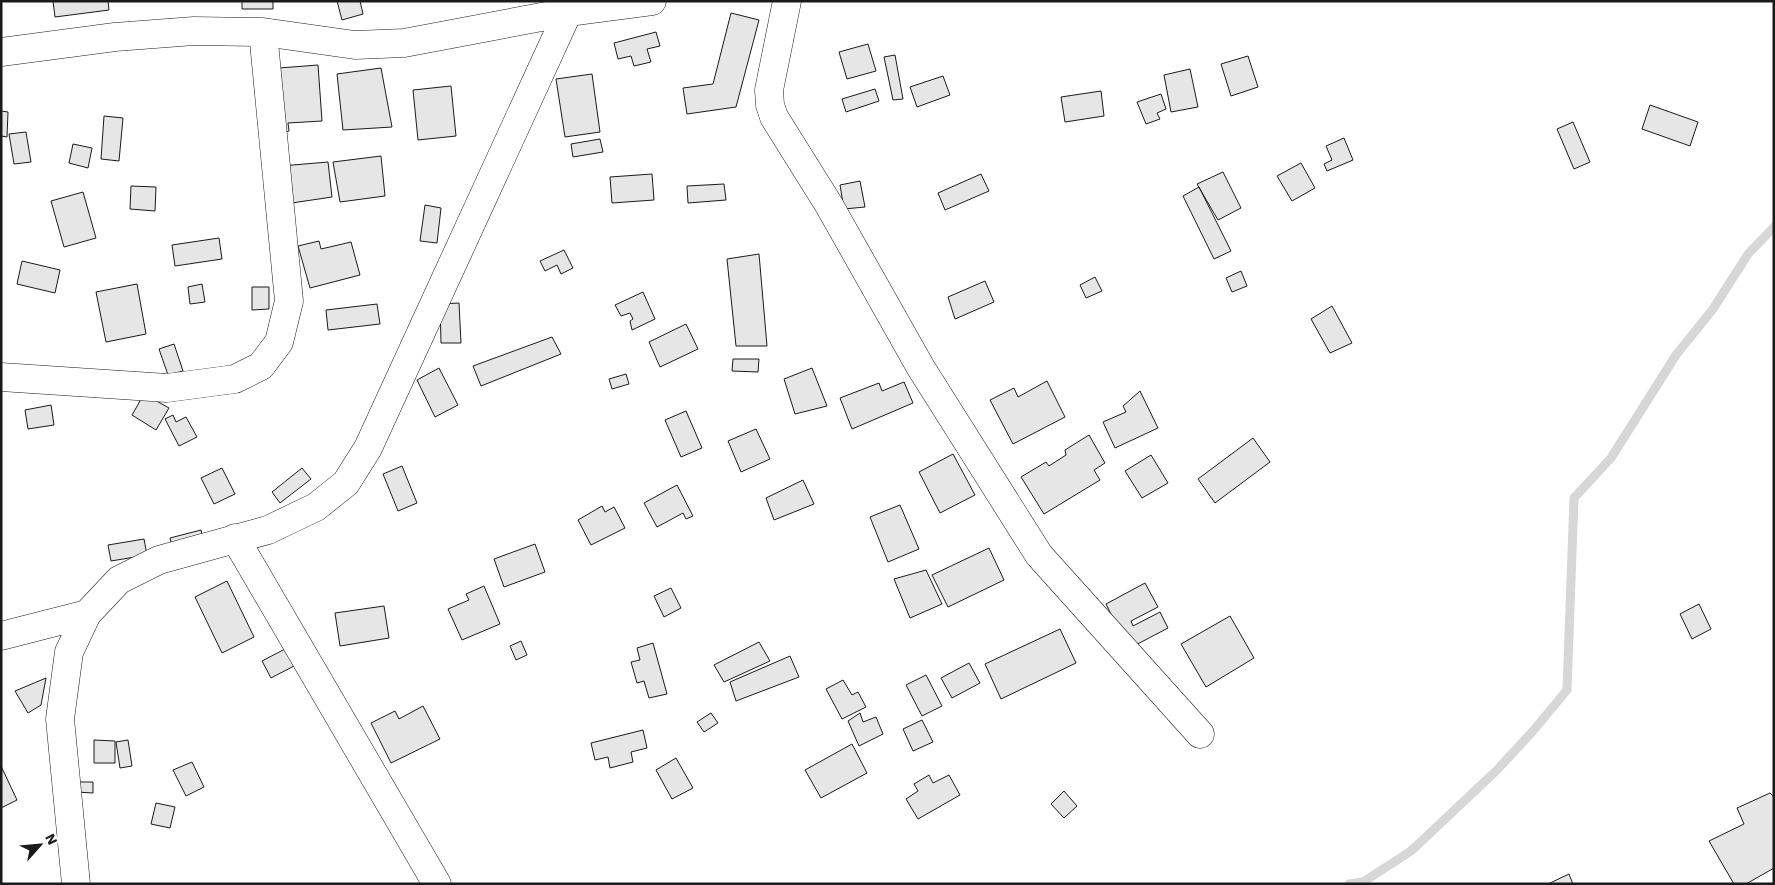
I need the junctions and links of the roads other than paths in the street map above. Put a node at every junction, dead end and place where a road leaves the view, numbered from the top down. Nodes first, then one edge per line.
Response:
1 (652, 1) edge
2 (787, 1) edge
3 (569, 7) edge
4 (263, 32) junction
5 (1, 52) edge
6 (1, 377) edge
7 (235, 538) junction
8 (87, 614) junction
9 (1, 636) edge
10 (1200, 734) dead end
11 (76, 884) edge
12 (436, 884) edge

1 - 3 street
2 - 10 street
3 - 4 street
3 - 7 street
4 - 5 street
4 - 6 street
7 - 8 street
7 - 12 street
8 - 9 street
8 - 11 street

